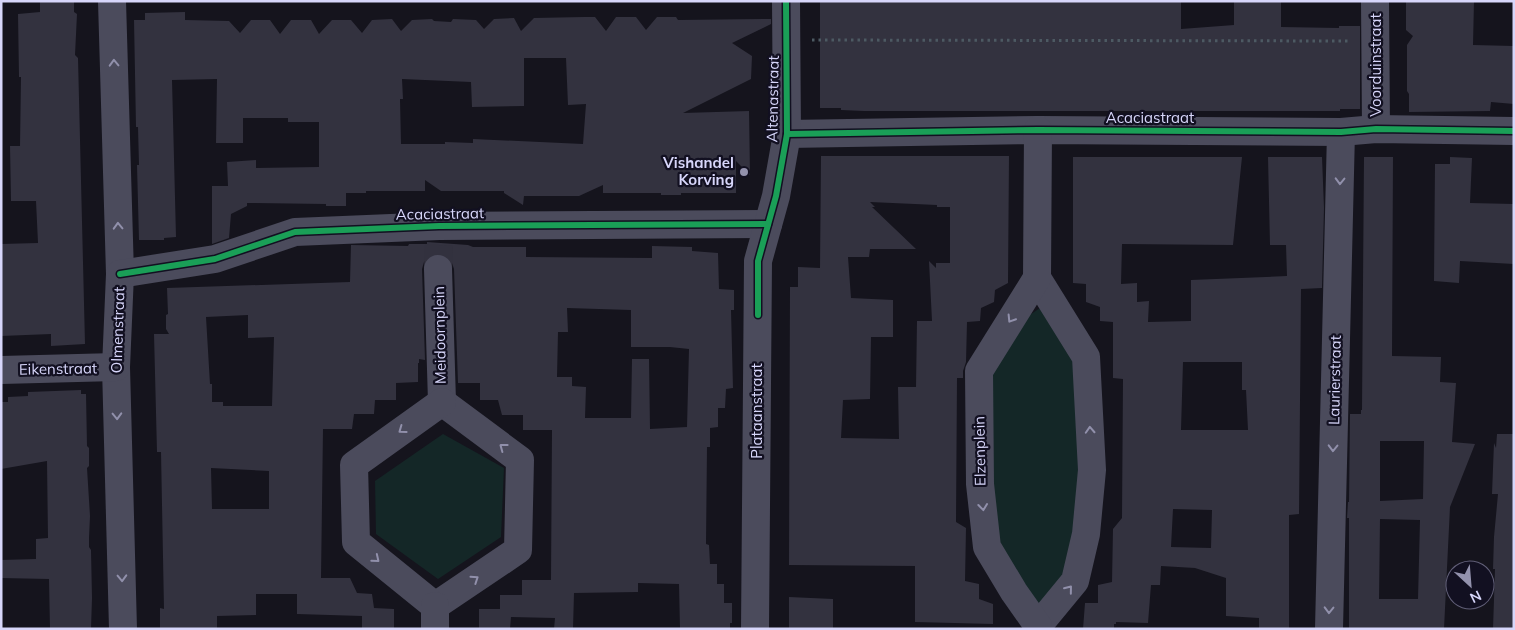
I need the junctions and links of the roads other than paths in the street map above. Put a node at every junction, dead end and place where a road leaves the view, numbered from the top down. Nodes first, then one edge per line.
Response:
1 (112, 1) edge
2 (786, 1) edge
3 (1375, 1) edge
4 (1376, 129) junction
5 (1038, 130) junction
6 (1514, 131) edge
7 (1341, 132) junction
8 (786, 134) junction
9 (776, 196) joint
10 (768, 224) junction
11 (439, 246) junction
12 (120, 274) junction
13 (1037, 278) junction
14 (116, 367) junction
15 (1, 370) edge
16 (442, 402) junction
17 (435, 617) edge
18 (1038, 628) edge
19 (123, 629) edge
20 (755, 629) edge
21 (1329, 629) edge

12 -> 1 street, Olmenstraat
2 - 8 street, Altenastraat
3 - 4 street, Voorduinstraat
4 - 6 street, Acaciastraat
4 - 7 street, Acaciastraat
5 - 7 street, Acaciastraat
5 - 8 street, Acaciastraat
5 - 13 street
7 -> 21 street, Laurierstraat
8 - 9 street, Altenastraat
9 - 10 street, Plataanstraat
10 - 11 street, Acaciastraat
10 - 20 street, Plataanstraat
11 - 12 street, Acaciastraat
11 - 16 street, Meidoornplein
12 - 14 street, Olmenstraat
18 -> 13 street, Elzenplein
13 -> 18 street, Elzenplein
14 - 15 street, Eikenstraat
14 -> 19 street, Olmenstraat
17 -> 16 street, Meidoornplein
16 -> 17 street, Meidoornplein

